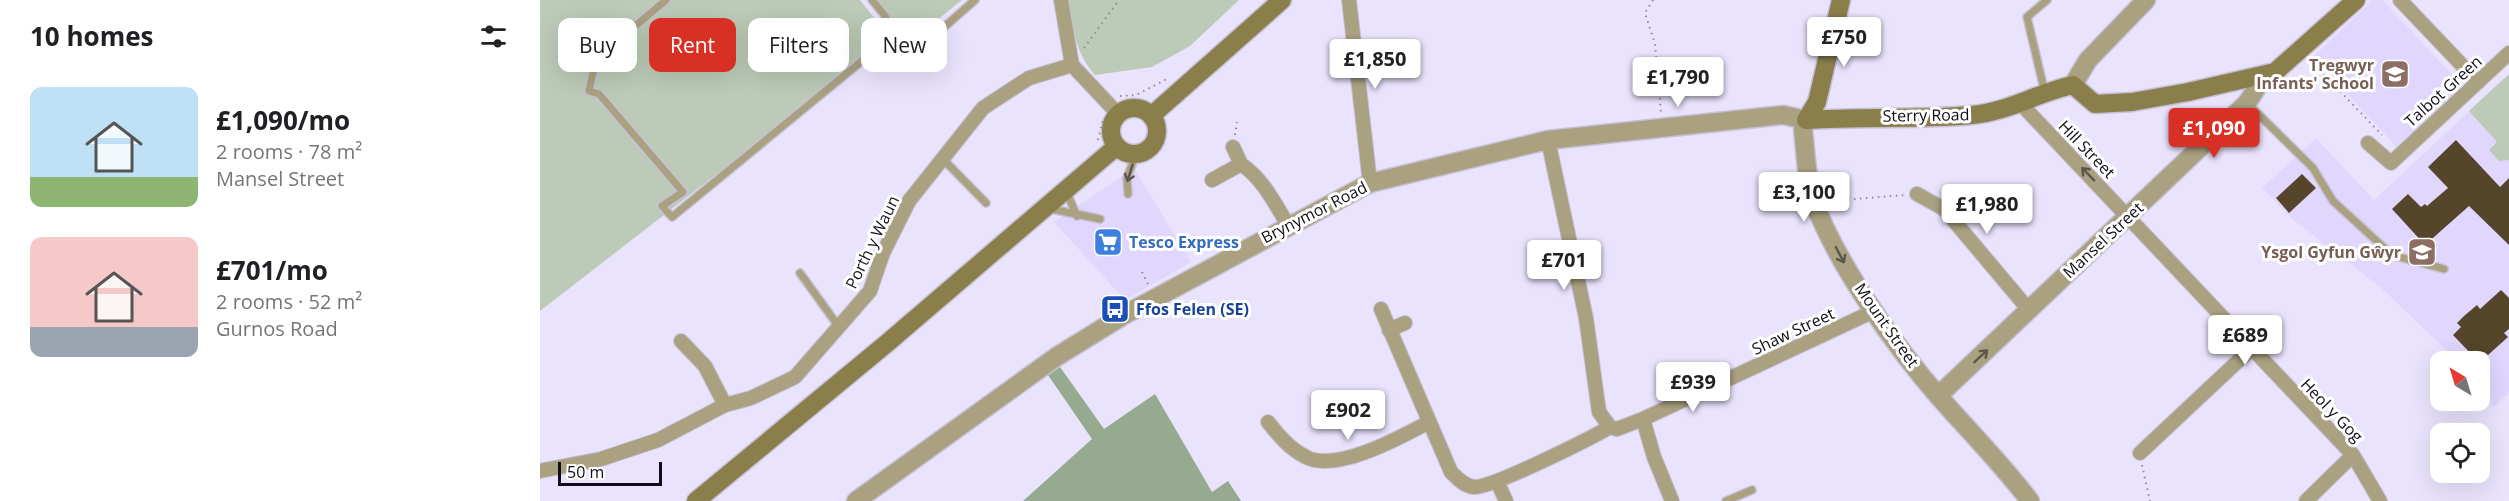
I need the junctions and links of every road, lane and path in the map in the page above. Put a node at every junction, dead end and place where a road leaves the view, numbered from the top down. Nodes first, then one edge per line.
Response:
1 (666, 0) edge
2 (872, 0) edge
3 (975, 0) edge
4 (1061, 0) edge
5 (1119, 0) edge
6 (1282, 0) edge
7 (1348, 0) edge
8 (1653, 0) edge
9 (1841, 0) edge
10 (2047, 0) edge
11 (2146, 0) edge
12 (2356, 0) edge
13 (2400, 0) edge
14 (886, 18) edge
15 (947, 25) edge
16 (2302, 51) junction
17 (2509, 53) edge
18 (861, 63) edge
19 (1072, 65) junction
20 (2259, 77) junction
21 (2478, 82) junction
22 (2073, 86) junction
23 (2045, 93) junction
24 (2247, 103) junction
25 (2021, 104) junction
26 (1119, 115) junction
27 (1151, 116) junction
28 (1806, 120) junction
29 (1663, 128) junction
30 (1548, 140) junction
31 (2368, 143) dead end
32 (1117, 146) junction
33 (1233, 147) dead end
34 (1136, 154) junction
35 (2400, 155) junction
36 (943, 159) junction
37 (1241, 164) junction
38 (1212, 180) dead end
39 (1370, 183) junction
40 (1065, 191) junction
41 (1128, 194) dead end
42 (1917, 194) joint
43 (1814, 202) junction
44 (986, 203) dead end
45 (1046, 207) junction
46 (1077, 216) junction
47 (2129, 216) junction
48 (1100, 219) dead end
49 (1288, 225) junction
50 (2444, 269) dead end
51 (800, 273) dead end
52 (1381, 309) dead end
53 (2029, 310) junction
54 (1874, 311) junction
55 (1404, 323) dead end
56 (839, 327) junction
57 (1389, 330) junction
58 (681, 341) dead end
59 (2251, 349) junction
60 (1938, 396) junction
61 (725, 405) junction
62 (1642, 419) junction
63 (1268, 422) dead end
64 (1429, 422) junction
65 (1610, 427) junction
66 (2140, 453) joint
67 (2354, 455) junction
68 (540, 471) edge
69 (1497, 481) junction
70 (1752, 490) dead end
71 (696, 501) edge
72 (856, 501) edge
73 (1506, 501) edge
74 (1672, 501) edge
75 (1726, 501) edge
76 (2030, 501) edge
77 (2150, 501) edge
78 (2306, 501) edge
79 (2380, 501) edge

1 - 18 lane
2 - 14 lane
3 - 15 lane
4 - 19 street
5 - 19 path
6 - 27 main road
7 - 39 street
8 - 29 path
9 - 28 main road
10 - 23 lane
11 - 22 street
12 - 16 main road
13 - 21 street
16 - 20 main road
16 - 35 path
17 - 21 street, Talbot Green
19 - 26 street
19 - 36 street, Porth y Waun
20 - 22 main road
20 - 24 street, Mansel Street
21 - 35 street, Talbot Green
22 - 23 main road, Sterry Road
23 - 25 main road, Sterry Road
24 - 47 street, Mansel Street
24 - 50 lane
25 - 28 main road, Sterry Road
47 -> 25 street, Hill Street
26 - 27 main road
26 - 32 main road
27 - 34 main road
28 - 29 street, Brynymor Road
28 - 43 street, Mount Street
29 - 30 street, Brynymor Road
30 - 39 street, Brynymor Road
30 - 65 street
31 - 35 street
32 - 34 main road
32 - 40 main road
33 - 37 street
34 -> 41 lane
36 - 44 lane
36 - 56 street, Porth y Waun
37 - 38 street
37 - 49 street
39 - 49 street, Brynymor Road
40 - 45 main road
40 - 46 lane
42 - 43 path
42 - 53 street
43 -> 54 street, Mount Street
45 - 46 lane
45 - 71 main road
46 - 48 lane
47 - 53 street, Mansel Street
47 - 59 street, Heol y Gog
49 - 72 street, Brynymor Road
51 - 56 lane
52 - 57 street, Shaw Street
60 -> 53 street, Mansel Street
54 - 60 street, Mount Street
54 - 62 street, Shaw Street
55 - 57 street
56 - 61 street, Porth y Waun
57 - 64 street, Shaw Street
58 - 61 street
59 - 66 street
59 - 67 street, Heol y Gog
60 - 76 street, Mount Street
61 - 68 street, Porth y Waun
62 - 65 street, Shaw Street
62 - 74 street
63 - 64 street
64 - 69 street, Shaw Street
65 - 69 street, Shaw Street
66 - 77 path
67 - 78 street
67 - 79 street, Heol y Gog
69 - 73 street
70 - 75 lane

